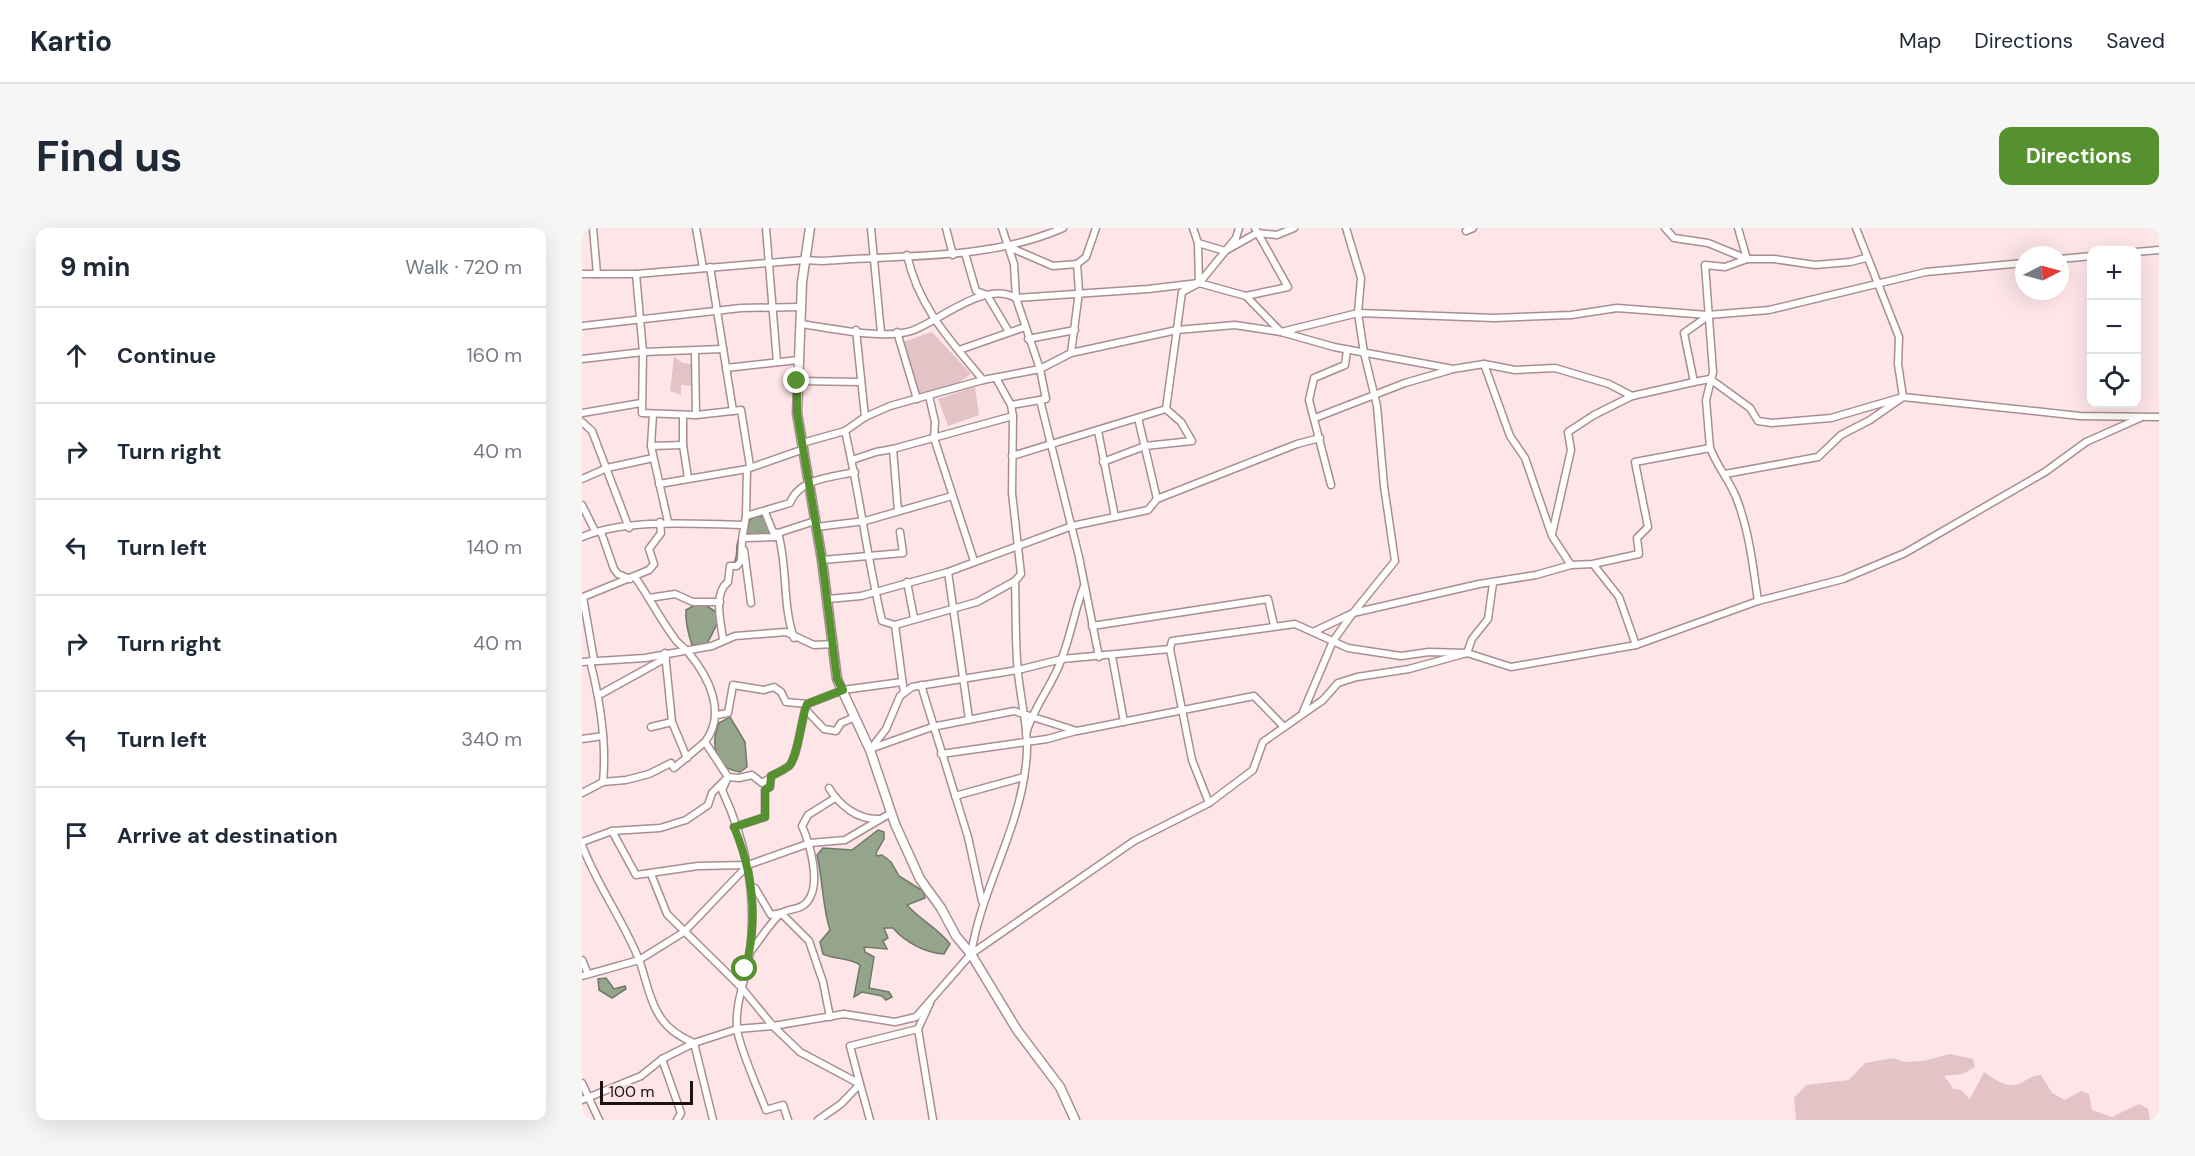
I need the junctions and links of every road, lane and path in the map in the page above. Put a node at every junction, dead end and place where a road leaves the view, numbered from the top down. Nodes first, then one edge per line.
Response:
1 (593, 228) edge
2 (696, 228) edge
3 (766, 228) edge
4 (810, 228) edge
5 (871, 228) edge
6 (946, 228) edge
7 (1002, 228) edge
8 (1063, 228) edge
9 (1096, 228) edge
10 (1193, 228) edge
11 (1239, 228) edge
12 (1294, 228) edge
13 (1347, 228) edge
14 (1665, 228) edge
15 (1738, 228) edge
16 (1856, 228) edge
17 (1256, 231) edge
18 (1276, 232) edge
19 (1198, 243) junction
20 (1009, 247) junction
21 (2159, 250) edge
22 (1225, 251) junction
23 (2141, 252) edge
24 (965, 253) junction
25 (907, 255) junction
26 (953, 255) junction
27 (2087, 256) edge
28 (875, 257) junction
29 (1866, 258) junction
30 (2069, 258) edge
31 (1747, 259) junction
32 (804, 260) junction
33 (769, 262) junction
34 (2015, 263) edge
35 (1077, 264) junction
36 (710, 267) junction
37 (703, 268) junction
38 (582, 274) edge
39 (597, 274) junction
40 (636, 274) junction
41 (1199, 283) junction
42 (1877, 284) junction
43 (1079, 292) junction
44 (987, 295) junction
45 (1246, 296) junction
46 (1016, 298) junction
47 (772, 306) junction
48 (801, 307) junction
49 (717, 310) junction
50 (1358, 313) junction
51 (1708, 315) junction
52 (641, 320) junction
53 (934, 321) junction
54 (801, 324) junction
55 (582, 326) edge
56 (1025, 327) junction
57 (856, 330) junction
58 (1075, 330) junction
59 (1178, 330) junction
60 (897, 332) junction
61 (1009, 332) junction
62 (1281, 332) junction
63 (881, 333) junction
64 (1028, 339) junction
65 (723, 349) junction
66 (959, 350) junction
67 (1347, 350) junction
68 (643, 352) junction
69 (695, 352) junction
70 (1071, 353) junction
71 (1364, 353) junction
72 (582, 359) edge
73 (798, 360) junction
74 (777, 362) junction
75 (1484, 364) junction
76 (726, 368) junction
77 (1040, 369) junction
78 (1453, 369) junction
79 (996, 378) junction
80 (1710, 379) junction
81 (983, 380) junction
82 (797, 381) junction
83 (860, 382) junction
84 (1694, 382) junction
85 (1374, 395) junction
86 (929, 396) junction
87 (1632, 396) junction
88 (1903, 398) junction
89 (917, 399) junction
90 (1040, 400) junction
91 (641, 403) junction
92 (1011, 405) junction
93 (1166, 409) junction
94 (733, 411) junction
95 (582, 413) edge
96 (653, 414) junction
97 (683, 415) junction
98 (696, 416) junction
99 (1013, 416) junction
100 (865, 417) junction
101 (2159, 417) edge
102 (1138, 418) junction
103 (1315, 418) junction
104 (2140, 418) junction
105 (582, 422) edge
106 (1098, 430) junction
107 (845, 431) junction
108 (934, 438) junction
109 (1320, 438) junction
110 (683, 445) junction
111 (1051, 445) junction
112 (651, 446) junction
113 (803, 446) junction
114 (1145, 446) junction
115 (1710, 448) junction
116 (893, 449) junction
117 (1012, 456) junction
118 (653, 458) junction
119 (852, 460) junction
120 (1103, 462) junction
121 (749, 467) junction
122 (607, 468) junction
123 (855, 472) junction
124 (1725, 474) junction
125 (688, 478) junction
126 (582, 479) edge
127 (809, 482) junction
128 (659, 484) junction
129 (1331, 485) dead end
130 (951, 496) junction
131 (1157, 500) junction
132 (582, 505) edge
133 (765, 512) junction
134 (898, 512) junction
135 (746, 516) junction
136 (1115, 517) junction
137 (865, 521) junction
138 (660, 522) junction
139 (668, 522) junction
140 (816, 524) junction
141 (744, 525) junction
142 (1072, 526) junction
143 (629, 528) junction
144 (598, 532) junction
145 (900, 532) dead end
146 (778, 533) junction
147 (1552, 536) junction
148 (582, 537) edge
149 (742, 541) junction
150 (1017, 544) junction
151 (868, 556) junction
152 (822, 560) junction
153 (974, 561) junction
154 (1593, 564) junction
155 (1571, 565) junction
156 (948, 572) junction
157 (633, 578) junction
158 (1015, 581) junction
159 (907, 582) junction
160 (1492, 583) junction
161 (1085, 585) junction
162 (875, 592) junction
163 (582, 597) edge
164 (649, 598) junction
165 (828, 600) junction
166 (1758, 601) junction
167 (720, 602) junction
168 (751, 603) dead end
169 (956, 608) junction
170 (1353, 613) junction
171 (914, 618) junction
172 (895, 625) junction
173 (1274, 625) junction
174 (1092, 626) junction
175 (1313, 633) junction
176 (794, 638) junction
177 (723, 639) junction
178 (1333, 641) junction
179 (834, 644) junction
180 (1636, 645) junction
181 (686, 649) junction
182 (1170, 649) junction
183 (1467, 653) junction
184 (666, 656) junction
185 (1112, 656) junction
186 (1099, 657) junction
187 (1062, 659) junction
188 (592, 661) junction
189 (582, 662) edge
190 (1018, 670) junction
191 (964, 677) junction
192 (902, 682) junction
193 (921, 685) junction
194 (843, 690) junction
195 (904, 693) junction
196 (599, 694) junction
197 (806, 706) junction
198 (1181, 709) junction
199 (1303, 712) junction
200 (717, 715) junction
201 (1023, 716) junction
202 (855, 717) junction
203 (1032, 717) junction
204 (969, 719) junction
205 (672, 722) junction
206 (1124, 722) junction
207 (651, 727) dead end
208 (932, 727) junction
209 (1284, 727) junction
210 (1077, 731) junction
211 (603, 736) junction
212 (582, 739) edge
213 (1026, 740) junction
214 (705, 742) junction
215 (870, 750) junction
216 (941, 754) junction
217 (687, 758) junction
218 (728, 777) junction
219 (1024, 777) junction
220 (770, 778) junction
221 (603, 782) junction
222 (829, 788) dead end
223 (582, 793) edge
224 (955, 796) junction
225 (835, 798) junction
226 (1209, 804) junction
227 (891, 813) junction
228 (882, 819) junction
229 (734, 827) junction
230 (612, 831) junction
231 (582, 843) edge
232 (810, 843) junction
233 (748, 865) junction
234 (582, 870) edge
235 (592, 871) junction
236 (651, 874) junction
237 (982, 902) junction
238 (781, 913) junction
239 (684, 932) junction
240 (750, 952) junction
241 (971, 954) junction
242 (582, 960) edge
243 (639, 960) junction
244 (585, 975) edge
245 (740, 986) junction
246 (936, 991) junction
247 (830, 1017) junction
248 (773, 1026) junction
249 (737, 1029) junction
250 (918, 1029) junction
251 (694, 1043) junction
252 (662, 1059) junction
253 (582, 1083) edge
254 (860, 1084) junction
255 (589, 1098) junction
256 (582, 1100) edge
257 (682, 1117) edge
258 (598, 1120) edge
259 (677, 1120) edge
260 (713, 1120) edge
261 (788, 1120) edge
262 (818, 1120) edge
263 (870, 1120) edge
264 (933, 1120) edge
265 (1075, 1120) edge

1 - 39 street
2 - 37 street
3 - 33 street
4 - 32 street
5 - 28 street
6 - 26 street
7 - 20 street
8 - 20 street
9 - 35 street
10 - 19 street
11 - 22 street
12 - 18 street
13 - 50 street
14 - 31 street
15 - 31 street
16 - 29 street
17 - 18 street
17 - 22 street
17 - 45 street
19 - 22 street
19 - 41 street
20 - 24 street
20 - 35 street
20 - 46 street
21 - 23 street
22 - 41 street
24 - 26 street
24 - 44 street
25 - 26 street
25 - 28 street
25 - 53 street
27 - 30 street
28 - 32 street
28 - 63 street
29 - 31 street
29 - 42 street
31 - 51 street
32 - 33 street
32 - 48 street
33 - 36 street
33 - 47 street
34 - 42 street
35 - 43 street
36 - 37 street
36 - 49 street
37 - 40 street
38 - 39 street
39 - 40 street
40 - 52 street
41 - 43 street
41 - 45 street
41 - 59 street
42 - 51 street
42 - 88 street
43 - 46 street
43 - 58 street
44 - 46 street
44 - 53 street
44 - 61 street
45 - 62 street
46 - 56 street
47 - 48 street
47 - 49 street
47 - 74 street
48 - 54 street
49 - 52 street
49 - 65 street
50 - 51 street
50 - 62 street
50 - 71 street
51 - 80 street
51 - 84 street
52 - 55 street
52 - 68 street
53 - 60 street
53 - 66 street
54 - 57 street
54 - 73 street
56 - 61 street
56 - 64 street
57 - 63 street
57 - 83 street
58 - 64 street
58 - 70 street
59 - 62 street
59 - 70 street
59 - 93 street
60 - 63 street
60 - 89 street
61 - 66 street
62 - 67 street
64 - 77 street
65 - 69 street
65 - 76 street
66 - 81 street
67 - 71 street
67 - 103 street
68 - 69 street
68 - 72 street
68 - 91 street
69 - 98 street
70 - 77 street
71 - 78 street
71 - 85 street
73 - 74 street
73 - 82 street
74 - 76 street
75 - 78 street
75 - 87 street
75 - 147 street
76 - 94 street
77 - 79 street
77 - 90 street
78 - 85 street
79 - 81 street
79 - 92 street
80 - 84 street
80 - 88 street
80 - 115 street
81 - 86 street
82 - 83 street
82 - 113 street
83 - 100 street
84 - 87 street
85 - 103 street
85 - 170 street
86 - 89 street
86 - 108 street
87 - 147 street
88 - 104 street
88 - 124 street
89 - 100 street
90 - 92 street
90 - 111 street
91 - 95 street
91 - 96 street
92 - 99 street
93 - 102 street
93 - 114 street
94 - 98 street
94 - 121 street
96 - 97 street
96 - 112 street
97 - 98 street
97 - 110 street
99 - 108 street
99 - 117 street
100 - 107 street
101 - 104 street
102 - 106 street
102 - 114 street
103 - 109 street
104 - 166 street
105 - 122 street
106 - 111 street
106 - 120 street
107 - 113 street
107 - 119 street
108 - 116 street
108 - 130 street
109 - 129 street
109 - 131 street
110 - 112 street
110 - 125 street
111 - 117 street
111 - 142 street
112 - 118 street
113 - 121 street
113 - 127 street
114 - 120 street
114 - 131 street
115 - 124 street
115 - 154 street
116 - 119 street
116 - 134 street
117 - 150 street
118 - 122 street
118 - 128 street
119 - 123 street
120 - 136 street
121 - 125 street
121 - 135 street
122 - 126 street
122 - 143 street
123 - 127 street
123 - 137 street
124 - 166 street
125 - 128 street
127 - 133 street
127 - 140 street
128 - 139 street
130 - 134 street
130 - 153 street
131 - 136 street
132 - 144 street
133 - 135 street
133 - 146 street
134 - 137 street
135 - 141 street
136 - 142 street
137 - 140 street
137 - 151 street
138 - 139 street
138 - 143 street
138 - 157 street
139 - 141 street
140 - 146 street
140 - 152 street
141 - 149 street
142 - 150 street
142 - 161 street
143 - 144 street
144 - 148 street
144 - 157 street
145 - 151 street
146 - 149 street
146 - 176 street
147 - 155 street
149 - 167 street
149 - 168 street
150 - 153 street
150 - 158 street
151 - 152 street
151 - 162 street
152 - 165 street
153 - 156 street
154 - 155 street
154 - 180 street
155 - 160 street
156 - 159 street
156 - 169 street
157 - 163 street
157 - 164 street
158 - 169 street
158 - 190 street
159 - 162 street
159 - 171 street
160 - 170 street
160 - 183 street
161 - 174 street
161 - 187 street
162 - 165 street
162 - 172 street
163 - 188 street
164 - 167 street
164 - 181 street
165 - 179 street
166 - 180 street
167 - 177 street
169 - 171 street
169 - 191 street
170 - 175 street
170 - 178 street
171 - 172 street
172 - 192 street
173 - 174 street
173 - 175 street
173 - 182 street
174 - 186 street
175 - 178 street
176 - 177 street
176 - 179 street
177 - 181 street
178 - 183 street
178 - 199 street
179 - 194 street
180 - 183 street
181 - 184 street
181 - 200 street
182 - 185 street
182 - 198 street
183 - 199 street
184 - 188 street
184 - 196 street
184 - 205 street
185 - 186 street
185 - 206 street
186 - 187 street
187 - 190 street
187 - 203 street
188 - 189 street
188 - 196 street
190 - 191 street
190 - 201 street
191 - 193 street
191 - 204 street
192 - 194 street
192 - 195 street
193 - 195 street
193 - 208 street
194 - 197 street
194 - 202 street
195 - 215 street
196 - 211 street
197 - 200 street
197 - 202 street
197 - 220 street
198 - 206 street
198 - 209 street
198 - 226 street
199 - 209 street
200 - 214 street
201 - 203 street
201 - 204 street
201 - 213 street
202 - 215 street
203 - 210 street
203 - 213 street
204 - 208 street
205 - 207 street
205 - 217 street
206 - 210 street
208 - 215 street
208 - 216 street
209 - 226 street
210 - 213 street
211 - 212 street
211 - 221 street
213 - 216 street
213 - 219 street
214 - 217 street
214 - 218 street
215 - 227 street
216 - 224 street
217 - 221 street
218 - 220 street
218 - 229 street
218 - 230 street
219 - 224 street
219 - 237 street
220 - 229 street
221 - 223 street
222 - 225 street
224 - 237 street
225 - 228 street
225 - 232 street
226 - 241 street
227 - 228 street
227 - 241 street
228 - 232 street
229 - 233 street
230 - 231 street
230 - 236 street
231 - 235 street
232 - 233 street
232 - 238 street
233 - 236 street
233 - 238 street
233 - 239 street
233 - 240 street
234 - 235 street
235 - 243 street
236 - 239 street
237 - 241 street
238 - 240 street
238 - 247 street
239 - 243 street
239 - 245 street
240 - 245 street
241 - 246 street
241 - 265 street
242 - 244 street
243 - 244 street
243 - 251 street
245 - 248 street
245 - 249 street
246 - 247 street
246 - 250 street
247 - 248 street
248 - 249 street
248 - 254 street
249 - 251 street
249 - 261 street
250 - 254 street
250 - 264 street
251 - 252 street
251 - 260 street
252 - 255 street
252 - 257 street
253 - 255 street
254 - 262 street
254 - 263 street
255 - 256 street
255 - 258 street
257 - 259 street

